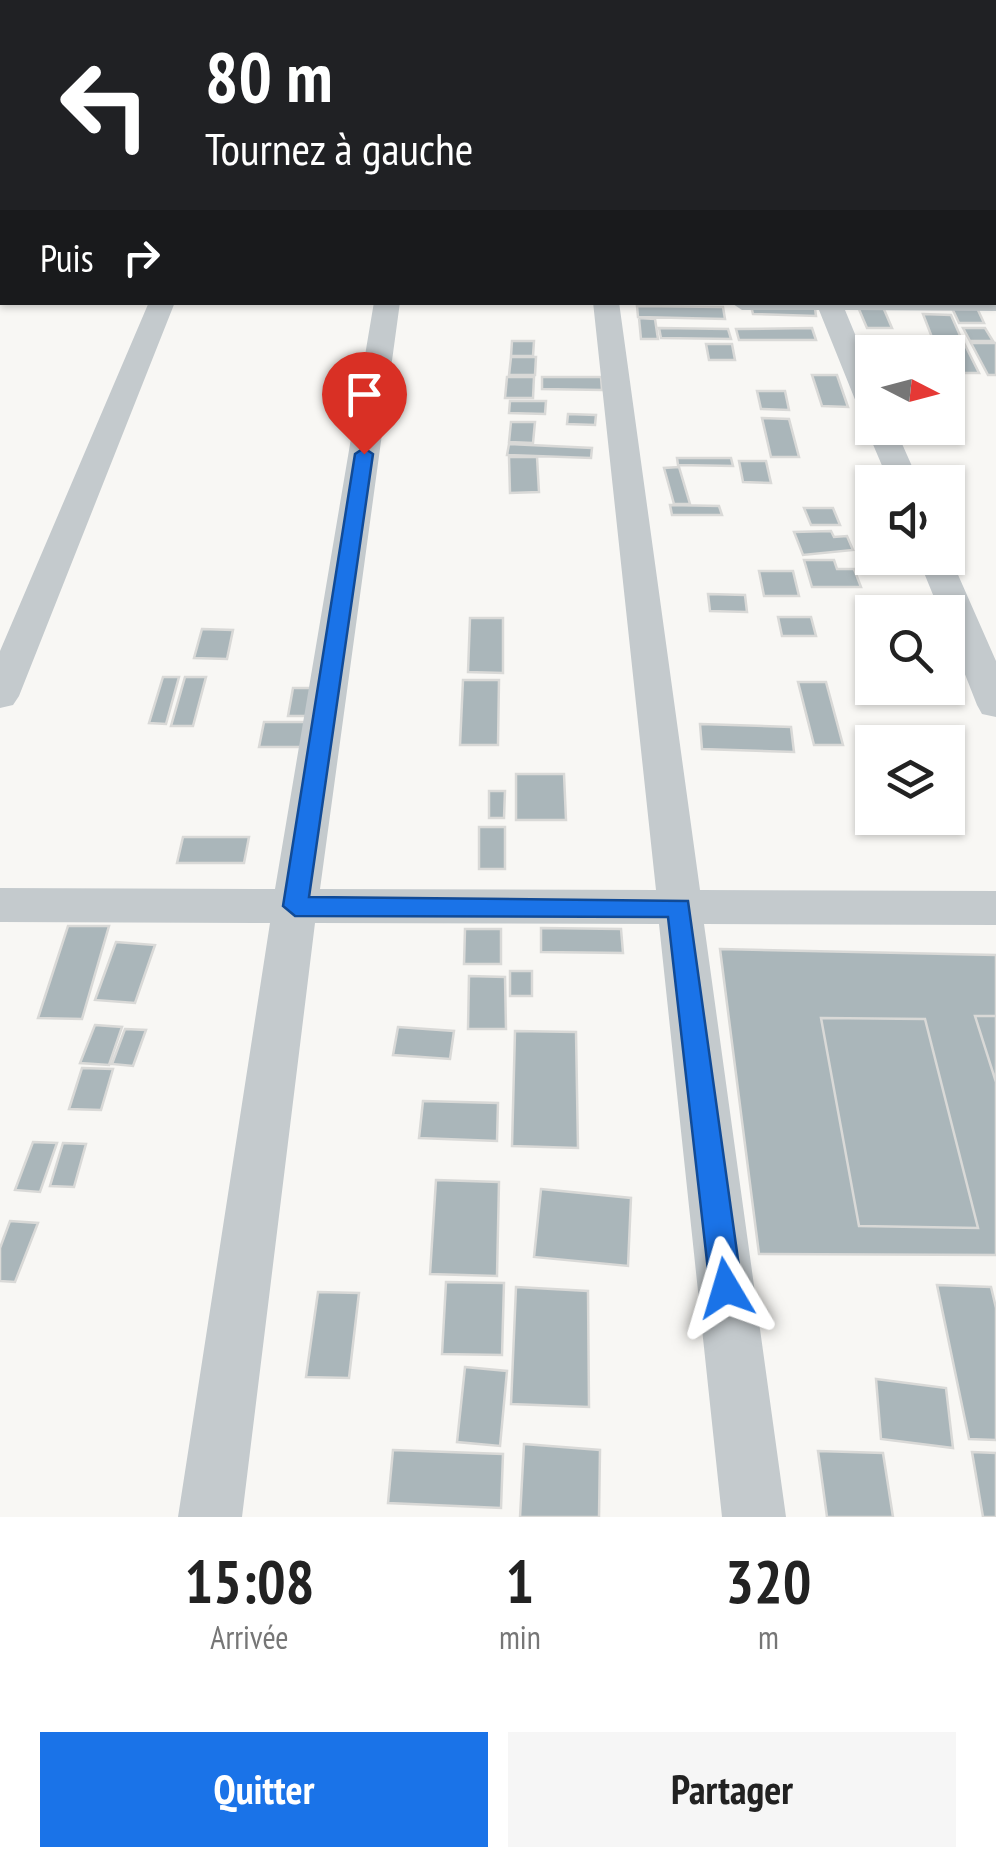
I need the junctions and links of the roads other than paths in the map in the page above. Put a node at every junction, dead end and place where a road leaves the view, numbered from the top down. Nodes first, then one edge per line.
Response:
1 (161, 305) edge
2 (387, 305) edge
3 (606, 305) edge
4 (830, 305) edge
5 (855, 366) edge
6 (942, 575) edge
7 (0, 696) edge
8 (996, 705) edge
9 (0, 905) edge
10 (295, 906) junction
11 (680, 908) junction
12 (996, 908) edge
13 (210, 1517) edge
14 (754, 1517) edge

1 - 7 street
2 - 10 street
3 - 11 street
4 - 5 street
6 - 8 street
9 - 10 street
10 - 11 street
10 - 13 street
11 - 12 street
11 - 14 street

